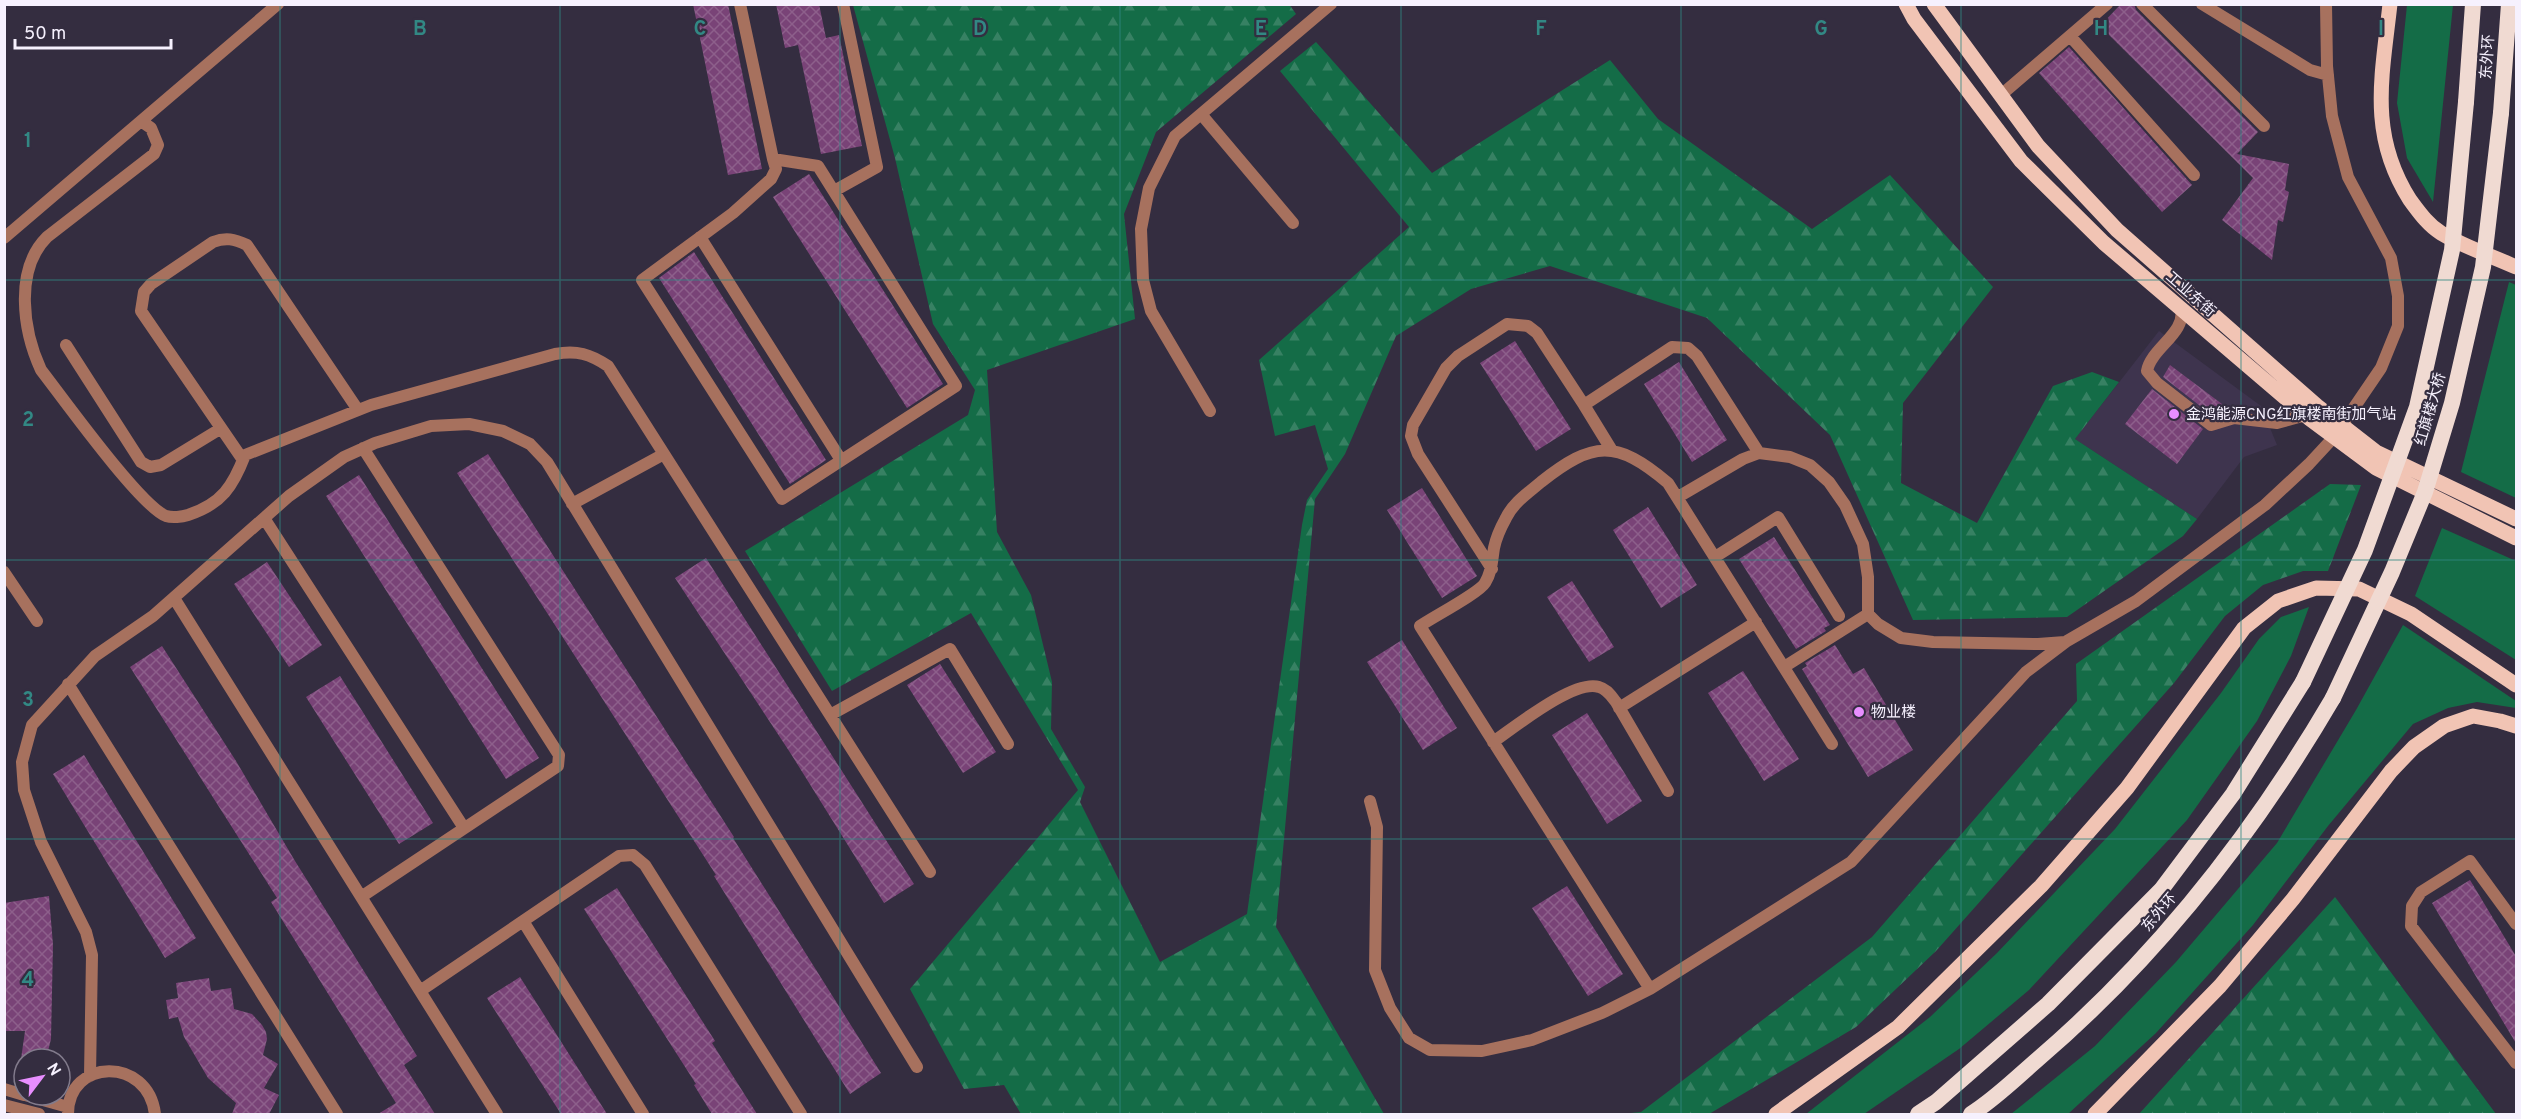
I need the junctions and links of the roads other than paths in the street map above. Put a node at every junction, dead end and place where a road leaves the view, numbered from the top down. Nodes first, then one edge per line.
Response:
1 (278, 4) edge
2 (740, 4) edge
3 (843, 4) edge
4 (1331, 4) edge
5 (1906, 4) edge
6 (1934, 4) edge
7 (2142, 4) edge
8 (2202, 4) edge
9 (2326, 4) edge
10 (2390, 4) edge
11 (2473, 4) edge
12 (2510, 4) edge
13 (2106, 5) edge
14 (2070, 36) junction
15 (2328, 75) junction
16 (2001, 95) junction
17 (2466, 102) joint
18 (2501, 113) joint
19 (1201, 114) junction
20 (141, 121) junction
21 (2264, 126) dead end
22 (773, 159) junction
23 (2194, 175) dead end
24 (834, 191) junction
25 (1293, 223) dead end
26 (699, 237) junction
27 (4, 238) edge
28 (2517, 267) edge
29 (2181, 308) junction
30 (66, 345) dead end
31 (1584, 405) junction
32 (358, 410) junction
33 (1210, 411) dead end
34 (2306, 415) junction
35 (220, 429) junction
36 (2338, 431) junction
37 (363, 448) junction
38 (1611, 449) junction
39 (1759, 453) junction
40 (664, 454) junction
41 (243, 459) junction
42 (841, 460) junction
43 (1677, 497) junction
44 (572, 504) junction
45 (264, 518) junction
46 (2517, 519) edge
47 (2517, 538) edge
48 (1715, 557) junction
49 (1491, 569) junction
50 (4, 572) edge
51 (174, 598) junction
52 (1868, 614) junction
53 (1839, 616) dead end
54 (38, 621) dead end
55 (1756, 622) junction
56 (2067, 641) junction
57 (1784, 667) junction
58 (68, 684) junction
59 (2517, 685) edge
60 (2333, 698) joint
61 (1619, 708) junction
62 (830, 716) junction
63 (2517, 726) edge
64 (1493, 741) junction
65 (1008, 744) dead end
66 (1832, 744) dead end
67 (1668, 791) dead end
68 (1370, 801) dead end
69 (464, 828) junction
70 (930, 872) dead end
71 (361, 897) junction
72 (523, 921) junction
73 (2517, 924) edge
74 (1650, 989) junction
75 (420, 991) junction
76 (2517, 1063) edge
77 (917, 1067) dead end
78 (90, 1076) junction
79 (4, 1105) edge
80 (68, 1111) edge
81 (39, 1114) edge
82 (155, 1114) edge
83 (338, 1114) edge
84 (497, 1114) edge
85 (643, 1114) edge
86 (801, 1114) edge
87 (1776, 1114) edge
88 (1918, 1114) edge
89 (1971, 1114) edge
90 (2096, 1114) edge

1 - 20 street
2 - 22 street
3 - 24 street
4 - 19 street
5 - 29 main road, 工业东街
6 - 16 main road, 工业东街
7 - 21 street
8 - 15 street
9 - 15 street
10 - 28 main road
11 - 17 highway, 东外环
12 - 18 highway, 东外环
13 - 14 street
14 - 16 street
14 - 23 street
15 - 36 street
16 - 36 main road, 工业东街
17 - 88 highway, 红旗楼大桥, bridge
18 - 60 highway, 红旗楼大桥, bridge
19 - 25 street
19 - 33 street
20 - 27 street
20 - 41 street
22 - 24 street
22 - 26 street
24 - 42 street
26 - 42 street
26 - 42 street
29 - 34 main road, 工业东街
29 - 34 street
30 - 35 street
31 - 38 street
31 - 39 street
31 - 49 street
32 - 35 street
32 - 40 street
32 - 41 street
34 - 36 main road, 工业东街
35 - 41 street
36 - 46 main road, 工业东街
36 - 47 main road, 工业东街
36 - 56 street
37 - 44 street
37 - 45 street
37 - 69 street
38 - 43 street
38 - 49 street
39 - 43 street
39 - 52 street
40 - 44 street
40 - 62 street
43 - 48 street
44 - 77 street
45 - 51 street
45 - 69 street
48 - 53 street
48 - 55 street
49 - 64 street
50 - 54 street
51 - 58 street
51 - 71 street
52 - 56 street
52 - 57 street
55 - 57 street
55 - 61 street
56 - 74 street
57 - 66 street
58 - 78 street
58 - 83 street
59 - 87 main road
60 - 89 highway, 东外环
61 - 64 street
61 - 67 street
62 - 65 street
62 - 70 street
63 - 90 main road
64 - 74 street
68 - 74 street
69 - 71 street
71 - 75 street
72 - 75 street
72 - 85 street
72 - 86 street
73 - 76 street
75 - 84 street
78 - 80 street
78 - 82 street
79 - 81 street

